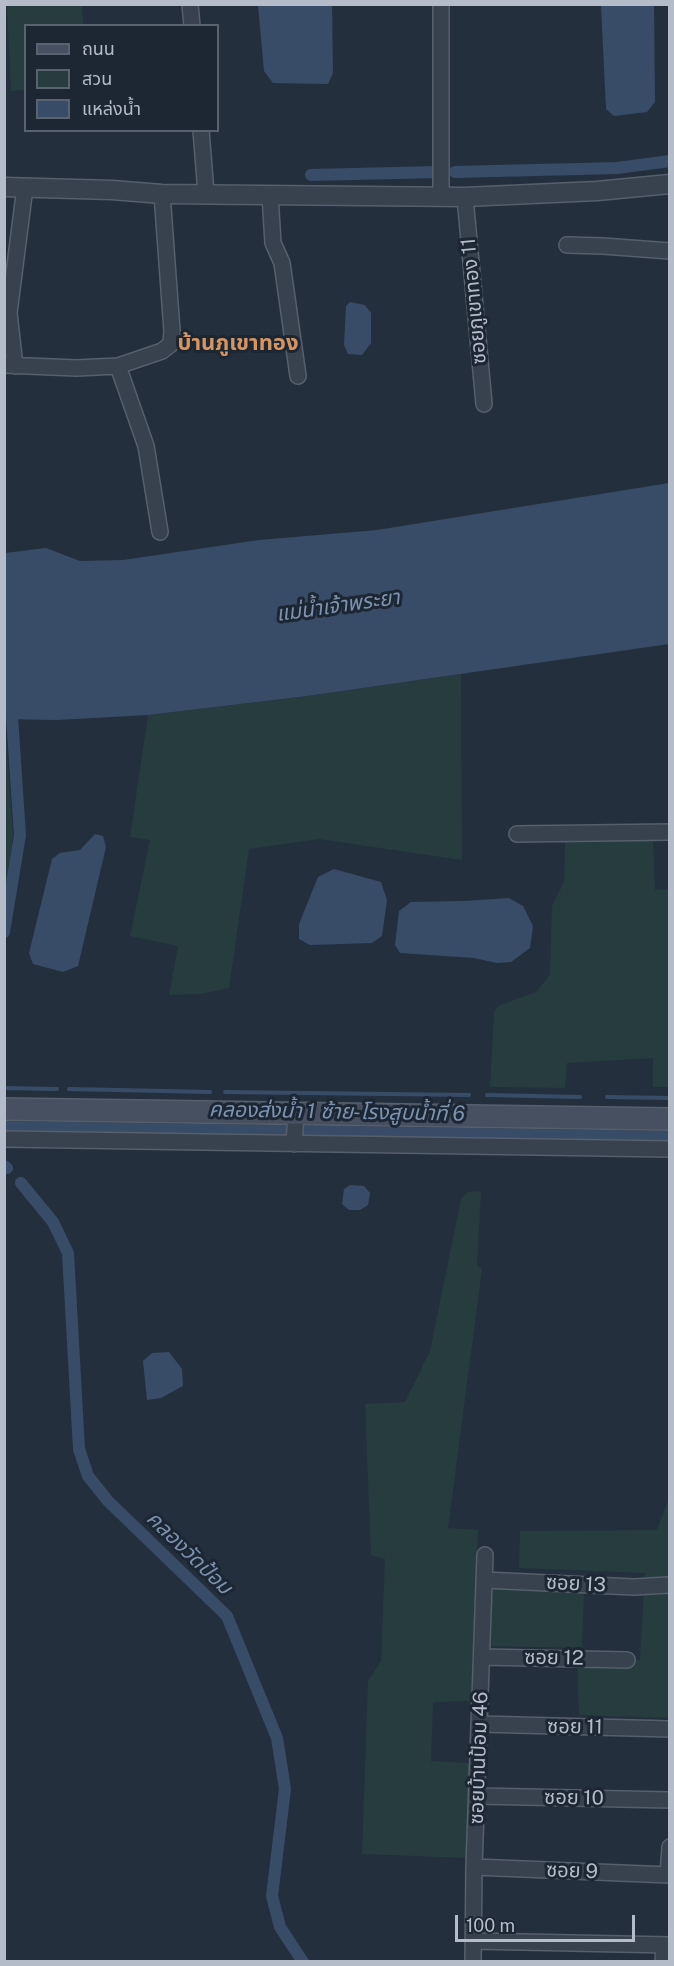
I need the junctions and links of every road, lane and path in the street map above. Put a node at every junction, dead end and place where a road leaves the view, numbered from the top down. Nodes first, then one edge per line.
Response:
1 (190, 4) edge
2 (441, 4) edge
3 (192, 24) edge
4 (201, 132) edge
5 (669, 184) edge
6 (4, 187) edge
7 (25, 187) junction
8 (206, 193) junction
9 (162, 194) junction
10 (270, 195) junction
11 (441, 196) junction
12 (465, 197) junction
13 (567, 245) dead end
14 (669, 251) edge
15 (10, 365) edge
16 (118, 366) junction
17 (297, 376) dead end
18 (484, 404) dead end
19 (160, 532) dead end
20 (669, 832) edge
21 (517, 834) dead end
22 (4, 1108) edge
23 (669, 1119) edge
24 (295, 1129) junction
25 (4, 1139) edge
26 (669, 1149) edge
27 (485, 1555) dead end
28 (484, 1580) junction
29 (669, 1585) edge
30 (482, 1657) junction
31 (627, 1660) dead end
32 (480, 1725) junction
33 (669, 1729) edge
34 (478, 1796) junction
35 (669, 1800) edge
36 (669, 1847) edge
37 (474, 1867) junction
38 (669, 1875) edge
39 (474, 1941) junction
40 (667, 1945) edge
41 (473, 1962) edge
42 (663, 1962) edge

1 - 3 street
2 - 11 street
4 - 8 street
5 - 12 street
6 - 7 street
7 - 9 street
7 - 15 street
8 - 9 street
8 - 10 street
9 - 16 street
10 - 11 street
10 - 17 street
11 - 12 street
12 - 18 street, ซอยภูเขาทอง 11
13 - 14 street
15 - 16 street
16 - 19 street
20 - 21 street
22 - 24 main road
23 - 24 main road
24 - 25 street
24 - 26 street
27 - 28 street, ซอยบ้านป้อม 46
28 - 29 street, ซอย 13
28 - 30 street, ซอยบ้านป้อม 46
30 - 31 street, ซอย 12
30 - 32 street, ซอยบ้านป้อม 46
32 - 33 street, ซอย 11
32 - 34 street, ซอยบ้านป้อม 46
34 - 35 street, ซอย 10
34 - 37 street, ซอยบ้านป้อม 46
36 - 38 street
37 - 38 street, ซอย 9
37 - 39 street, ซอยบ้านป้อม 46
39 - 40 street
39 - 41 street, ซอยบ้านป้อม 46
40 - 42 street

